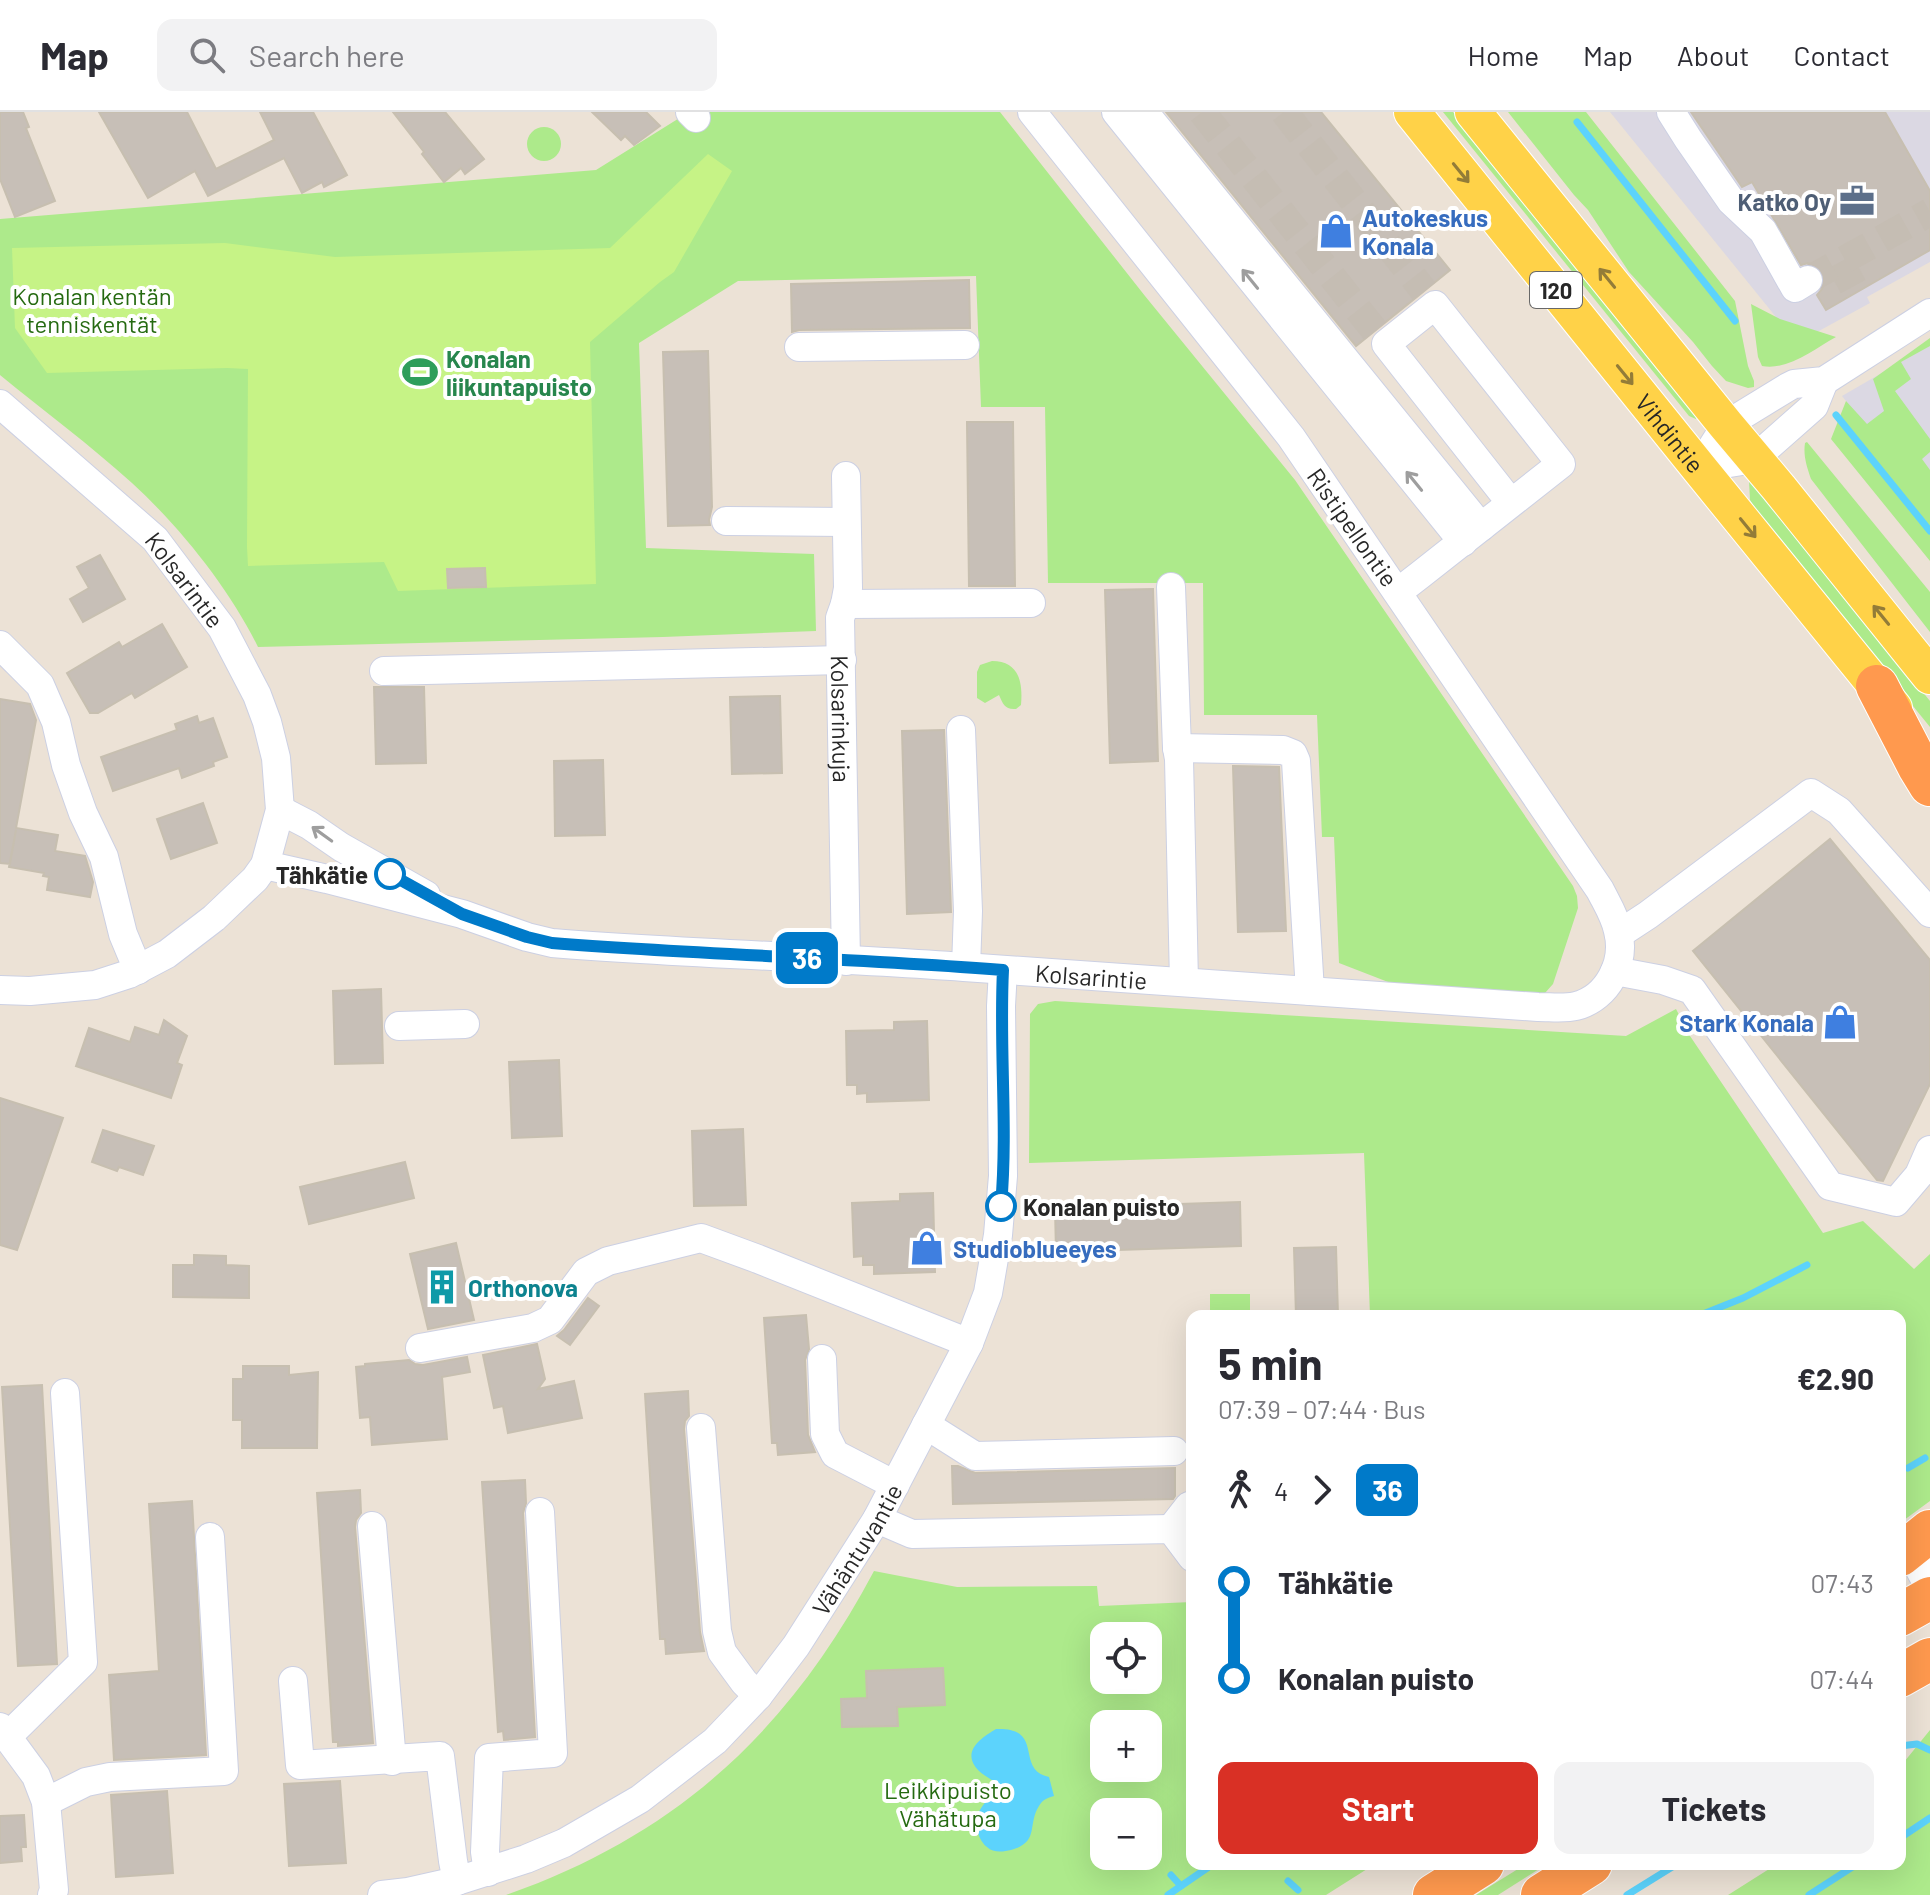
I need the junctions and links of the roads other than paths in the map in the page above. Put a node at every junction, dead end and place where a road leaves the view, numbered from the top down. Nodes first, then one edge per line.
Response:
1 (1032, 112) edge
2 (1116, 112) edge
3 (1144, 112) edge
4 (1412, 112) edge
5 (1473, 112) edge
6 (1671, 112) edge
7 (1808, 280) dead end
8 (1930, 313) edge
9 (965, 345) dead end
10 (799, 347) dead end
11 (1824, 381) junction
12 (0, 404) edge
13 (1726, 425) junction
14 (1754, 459) junction
15 (1699, 468) junction
16 (846, 476) dead end
17 (1511, 503) junction
18 (726, 521) dead end
19 (846, 522) junction
20 (1472, 534) junction
21 (1171, 587) dead end
22 (1398, 592) junction
23 (1031, 603) dead end
24 (845, 604) junction
25 (0, 645) edge
26 (842, 660) junction
27 (384, 671) dead end
28 (1930, 676) edge
29 (1877, 686) junction
30 (961, 730) dead end
31 (1177, 748) junction
32 (1930, 751) edge
33 (1930, 785) edge
34 (280, 810) junction
35 (265, 865) junction
36 (1930, 913) edge
37 (462, 914) junction
38 (1619, 934) junction
39 (846, 961) junction
40 (966, 967) junction
41 (138, 970) junction
42 (1003, 970) junction
43 (1615, 971) junction
44 (1184, 982) junction
45 (0, 990) edge
46 (1310, 991) junction
47 (465, 1024) dead end
48 (399, 1026) dead end
49 (1930, 1150) edge
50 (969, 1343) junction
51 (420, 1348) dead end
52 (822, 1359) dead end
53 (65, 1393) dead end
54 (926, 1425) junction
55 (701, 1428) dead end
56 (1174, 1451) dead end
57 (895, 1485) junction
58 (1186, 1510) edge
59 (540, 1512) dead end
60 (877, 1519) junction
61 (372, 1526) dead end
62 (1171, 1529) junction
63 (210, 1537) dead end
64 (1913, 1545) edge
65 (1186, 1549) edge
66 (1930, 1589) edge
67 (1930, 1598) edge
68 (1906, 1612) edge
69 (1930, 1659) edge
70 (1906, 1673) edge
71 (293, 1681) dead end
72 (1930, 1688) edge
73 (758, 1696) junction
74 (1906, 1701) edge
75 (4, 1732) edge
76 (392, 1761) junction
77 (46, 1802) junction
78 (1474, 1870) edge
79 (1582, 1870) edge
80 (488, 1872) junction
81 (457, 1881) junction
82 (52, 1895) edge
83 (382, 1895) edge
84 (1434, 1895) edge
85 (1542, 1895) edge

1 - 22 street, Ristipellontie
20 -> 2 street
3 - 20 street
4 -> 15 main road, Vihdintie / 120
13 -> 5 main road, Vihdintie / 120
6 - 7 street
8 - 11 street
9 - 10 street
11 - 13 street
11 - 14 street
12 - 34 street, Kolsarintie
13 - 14 main road, Vihdintie / 120
13 - 15 street
14 - 15 street
28 -> 14 main road, Vihdintie / 120
15 -> 29 main road, Vihdintie / 120
16 - 19 street, Kolsarinkuja
17 - 17 street
17 - 20 street
18 - 19 street
19 - 24 street, Kolsarinkuja
20 - 22 street
21 - 31 street
22 - 38 street, Ristipellontie
23 - 24 street
24 - 26 street, Kolsarinkuja
25 - 41 street
26 - 27 street
26 - 39 street, Kolsarinkuja
29 - 32 main road, Vihdintie / 120
29 - 33 highway
30 - 40 street
31 - 44 street
31 - 46 street
34 - 35 street, Kolsarintie
37 -> 34 street, Kolsarintie
35 - 37 street, Kolsarintie
35 - 41 street
36 - 38 street
37 - 39 street, Kolsarintie
38 - 43 street, Ristipellontie
39 - 40 street, Kolsarintie
40 - 42 street, Kolsarintie
41 - 45 street
42 - 44 street, Kolsarintie
42 - 50 street, Vähäntuvantie
43 - 46 street, Kolsarintie
43 - 49 street
44 - 46 street, Kolsarintie
47 - 48 street
50 - 51 street
50 - 54 street, Vähäntuvantie
52 - 57 street
53 - 75 street
54 - 56 street
54 - 57 street, Vähäntuvantie
55 - 73 street
57 - 60 street, Vähäntuvantie
58 - 62 street
59 - 80 street
60 - 62 street
60 - 73 street, Vähäntuvantie
61 - 76 street
62 - 65 street
63 - 77 street
64 - 66 street
67 - 68 highway
69 - 70 highway
71 - 76 street
72 - 74 highway
73 - 80 street, Vähäntuvantie
75 - 77 street
76 - 81 street
77 - 82 street
78 - 84 highway
79 - 85 highway
80 - 81 street, Vähäntuvantie
81 - 83 street, Vähäntuvantie

